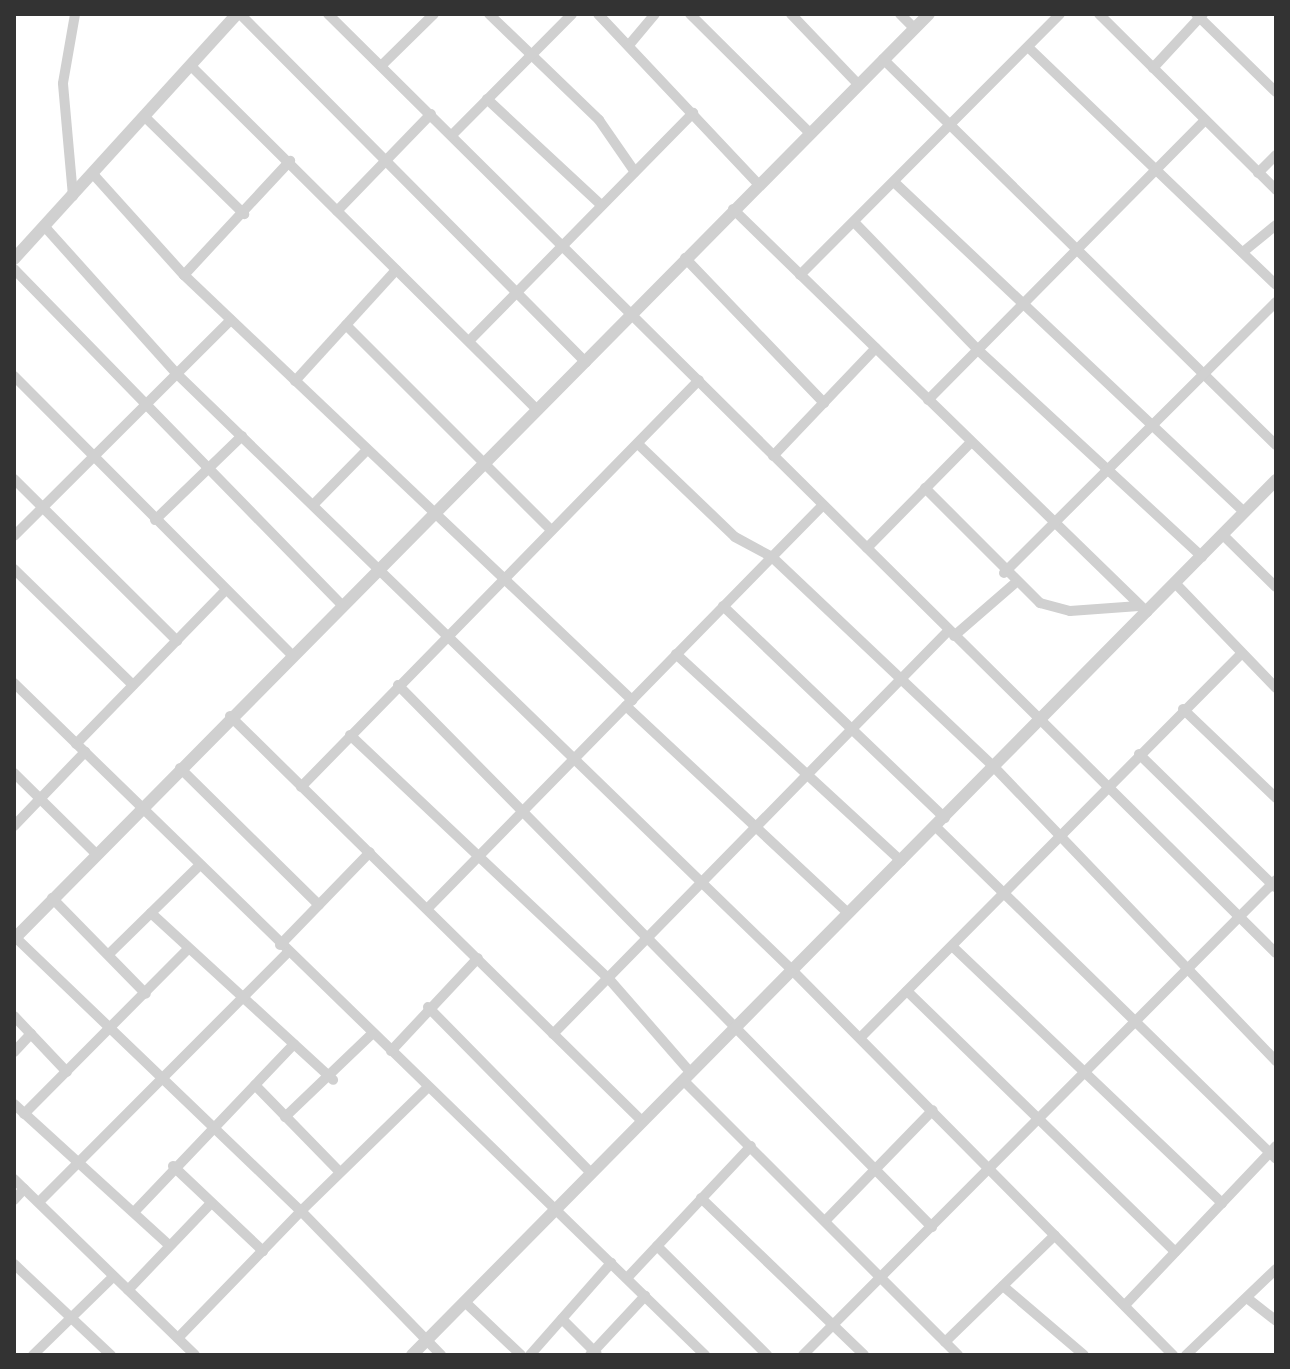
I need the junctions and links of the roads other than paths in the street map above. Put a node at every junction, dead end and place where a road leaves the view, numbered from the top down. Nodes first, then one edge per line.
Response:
1 (75, 14) edge
2 (238, 14) edge
3 (328, 14) edge
4 (434, 14) edge
5 (489, 14) edge
6 (572, 14) edge
7 (598, 14) edge
8 (655, 14) edge
9 (690, 14) edge
10 (791, 14) edge
11 (900, 14) edge
12 (929, 14) edge
13 (1060, 14) edge
14 (1099, 14) edge
15 (1200, 15) edge
16 (914, 28) junction
17 (629, 45) junction
18 (1029, 48) junction
19 (532, 51) junction
20 (883, 59) junction
21 (191, 66) junction
22 (381, 66) junction
23 (1153, 68) junction
24 (858, 84) junction
25 (1276, 92) edge
26 (487, 99) junction
27 (693, 113) junction
28 (431, 114) junction
29 (145, 117) junction
30 (1205, 120) junction
31 (949, 126) junction
32 (810, 133) junction
33 (452, 135) junction
34 (1276, 155) edge
35 (387, 160) junction
36 (290, 161) junction
37 (1156, 170) junction
38 (635, 172) junction
39 (1258, 173) junction
40 (93, 174) junction
41 (894, 182) junction
42 (758, 184) junction
43 (1276, 190) edge
44 (73, 196) junction
45 (601, 205) junction
46 (733, 209) junction
47 (337, 211) junction
48 (244, 214) junction
49 (854, 222) junction
50 (1276, 225) edge
51 (45, 227) junction
52 (564, 244) junction
53 (1074, 252) junction
54 (1243, 252) junction
55 (685, 258) junction
56 (14, 259) edge
57 (14, 269) edge
58 (396, 270) junction
59 (184, 275) junction
60 (800, 275) junction
61 (1276, 285) edge
62 (516, 291) junction
63 (1025, 298) junction
64 (1276, 302) edge
65 (631, 312) junction
66 (231, 320) junction
67 (346, 325) junction
68 (469, 341) junction
69 (876, 348) junction
70 (978, 350) junction
71 (586, 362) junction
72 (177, 374) junction
73 (14, 376) edge
74 (1203, 379) junction
75 (699, 380) junction
76 (295, 381) junction
77 (928, 400) junction
78 (824, 403) junction
79 (144, 408) junction
80 (536, 409) junction
81 (1155, 424) junction
82 (242, 436) junction
83 (971, 442) junction
84 (638, 444) junction
85 (1276, 445) edge
86 (367, 450) junction
87 (773, 456) junction
88 (94, 458) junction
89 (483, 462) junction
90 (1113, 468) junction
91 (206, 471) junction
92 (14, 479) edge
93 (1275, 483) edge
94 (925, 488) junction
95 (313, 505) junction
96 (822, 506) junction
97 (42, 509) junction
98 (432, 511) junction
99 (1244, 512) junction
100 (155, 520) junction
101 (1056, 524) junction
102 (551, 530) junction
103 (1223, 535) junction
104 (14, 536) edge
105 (867, 548) junction
106 (772, 557) junction
107 (1202, 557) junction
108 (378, 568) junction
109 (14, 569) edge
110 (1004, 573) junction
111 (503, 577) junction
112 (1014, 584) junction
113 (1176, 584) junction
114 (1276, 587) edge
115 (226, 590) junction
116 (342, 605) junction
117 (723, 606) junction
118 (1143, 609) junction
119 (951, 633) junction
120 (446, 634) junction
121 (177, 641) junction
122 (1242, 653) junction
123 (291, 654) junction
124 (676, 654) junction
125 (903, 680) junction
126 (14, 683) edge
127 (133, 685) junction
128 (398, 685) junction
129 (1276, 688) edge
130 (629, 703) junction
131 (1183, 709) junction
132 (230, 716) junction
133 (1041, 721) junction
134 (854, 729) junction
135 (350, 735) junction
136 (81, 748) junction
137 (1139, 754) junction
138 (571, 760) junction
139 (180, 768) junction
140 (995, 768) junction
141 (14, 773) edge
142 (809, 774) junction
143 (301, 787) junction
144 (1107, 788) junction
145 (1276, 798) edge
146 (40, 799) junction
147 (142, 807) junction
148 (527, 808) junction
149 (941, 822) junction
150 (14, 826) edge
151 (753, 831) junction
152 (1059, 838) junction
153 (370, 852) junction
154 (95, 853) junction
155 (480, 855) junction
156 (901, 861) junction
157 (200, 865) junction
158 (1275, 884) edge
159 (700, 885) junction
160 (1005, 893) junction
161 (52, 898) junction
162 (319, 905) junction
163 (428, 908) junction
164 (151, 913) junction
165 (848, 913) junction
166 (1238, 918) junction
167 (651, 934) junction
168 (14, 938) edge
169 (952, 946) junction
170 (188, 949) junction
171 (284, 949) junction
172 (1276, 953) edge
173 (109, 954) junction
174 (478, 958) junction
175 (792, 970) junction
176 (1186, 974) junction
177 (609, 979) junction
178 (907, 991) junction
179 (146, 994) junction
180 (244, 995) junction
181 (428, 1007) junction
182 (14, 1016) edge
183 (1135, 1026) junction
184 (735, 1028) junction
185 (373, 1033) junction
186 (31, 1034) junction
187 (109, 1034) junction
188 (553, 1034) junction
189 (860, 1038) junction
190 (294, 1044) junction
191 (391, 1051) junction
192 (14, 1052) edge
193 (1276, 1061) edge
194 (67, 1072) junction
195 (687, 1076) junction
196 (1086, 1076) junction
197 (163, 1077) junction
198 (333, 1080) junction
199 (255, 1085) junction
200 (427, 1088) junction
201 (14, 1104) edge
202 (933, 1110) junction
203 (24, 1114) junction
204 (285, 1117) junction
205 (642, 1121) junction
206 (1040, 1122) junction
207 (213, 1126) junction
208 (751, 1146) junction
209 (1274, 1153) edge
210 (76, 1164) junction
211 (173, 1166) junction
212 (875, 1169) junction
213 (993, 1169) junction
214 (339, 1171) junction
215 (591, 1173) junction
216 (14, 1179) edge
217 (24, 1189) junction
218 (701, 1198) junction
219 (14, 1200) edge
220 (39, 1202) junction
221 (211, 1203) junction
222 (1222, 1203) junction
223 (557, 1209) junction
224 (136, 1210) junction
225 (301, 1211) junction
226 (826, 1220) junction
227 (932, 1227) junction
228 (1055, 1235) junction
229 (169, 1245) junction
230 (657, 1246) junction
231 (263, 1251) junction
232 (1175, 1252) junction
233 (611, 1263) junction
234 (1276, 1269) edge
235 (16, 1270) edge
236 (881, 1276) junction
237 (113, 1277) junction
238 (627, 1278) junction
239 (1003, 1286) junction
240 (128, 1290) junction
241 (645, 1296) junction
242 (1247, 1298) junction
243 (465, 1302) junction
244 (1126, 1304) junction
245 (72, 1317) junction
246 (562, 1319) junction
247 (1276, 1321) edge
248 (833, 1324) junction
249 (178, 1338) junction
250 (427, 1340) junction
251 (945, 1342) junction
252 (692, 1351) edge
253 (594, 1354) edge
254 (33, 1355) edge
255 (111, 1355) edge
256 (195, 1355) edge
257 (412, 1355) edge
258 (441, 1355) edge
259 (521, 1355) edge
260 (530, 1355) edge
261 (705, 1355) edge
262 (767, 1355) edge
263 (803, 1355) edge
264 (864, 1355) edge
265 (958, 1355) edge
266 (1084, 1355) edge
267 (1173, 1355) edge
268 (1186, 1355) edge

1 - 44 street
2 - 21 street
2 - 35 street
3 - 22 street
4 - 22 street
5 - 19 street
6 - 19 street
7 - 17 street
8 - 17 street
9 - 32 street
10 - 24 street
11 - 16 street
12 - 16 street
13 - 18 street
14 - 23 street
15 - 23 street
15 - 25 street
16 - 20 street
17 - 27 street
18 - 31 street
18 - 37 street
19 - 26 street
19 - 38 street
20 - 24 street
20 - 31 street
21 - 29 street
21 - 36 street
22 - 28 street
23 - 30 street
24 - 32 street
26 - 33 street
26 - 45 street
27 - 38 street
27 - 42 street
28 - 33 street
28 - 35 street
29 - 40 street
29 - 48 street
30 - 37 street
30 - 39 street
31 - 41 street
31 - 53 street
32 - 42 street
33 - 52 street
34 - 39 street
35 - 47 street
35 - 62 street
36 - 47 street
36 - 48 street
37 - 53 street
37 - 54 street
38 - 45 street
39 - 43 street
40 - 44 street
40 - 59 street
41 - 49 street
41 - 63 street
42 - 46 street
44 - 51 street
45 - 52 street
46 - 55 street
46 - 60 street
47 - 58 street
48 - 59 street
49 - 60 street
49 - 70 street
50 - 54 street
51 - 56 street
51 - 72 street
52 - 62 street
52 - 65 street
53 - 63 street
53 - 74 street
54 - 61 street
55 - 65 street
55 - 78 street
57 - 79 street
58 - 67 street
58 - 68 street
59 - 66 street
60 - 69 street
62 - 68 street
62 - 71 street
63 - 70 street
63 - 81 street
64 - 74 street
65 - 71 street
65 - 75 street
66 - 72 street
66 - 76 street
67 - 76 street
67 - 89 street
68 - 80 street
69 - 77 street
69 - 78 street
70 - 77 street
70 - 90 street
71 - 80 street
72 - 79 street
72 - 82 street
73 - 88 street
74 - 81 street
74 - 85 street
75 - 84 street
75 - 87 street
76 - 86 street
77 - 83 street
78 - 87 street
79 - 88 street
79 - 91 street
80 - 89 street
81 - 90 street
81 - 99 street
82 - 91 street
82 - 95 street
83 - 94 street
83 - 101 street
84 - 102 street
84 - 106 street
86 - 95 street
86 - 98 street
87 - 96 street
88 - 97 street
88 - 100 street
89 - 98 street
89 - 102 street
90 - 101 street
90 - 107 street
91 - 100 street
91 - 116 street
92 - 97 street
93 - 99 street
94 - 105 street
94 - 110 street
95 - 108 street
96 - 105 street
96 - 106 street
97 - 104 street
97 - 121 street
98 - 108 street
98 - 111 street
99 - 103 street
100 - 115 street
101 - 110 street
101 - 118 street
102 - 111 street
103 - 107 street
103 - 114 street
105 - 119 street
106 - 117 street
106 - 125 street
107 - 113 street
108 - 116 street
108 - 120 street
109 - 127 street
110 - 112 street
111 - 120 street
111 - 130 street
112 - 118 street
112 - 119 street
113 - 118 street
113 - 122 street
115 - 121 street
115 - 123 street
116 - 123 street
117 - 124 street
117 - 134 street
118 - 133 street
119 - 125 street
119 - 133 street
120 - 128 street
120 - 138 street
121 - 127 street
122 - 129 street
122 - 131 street
123 - 132 street
124 - 130 street
124 - 142 street
125 - 134 street
125 - 140 street
126 - 136 street
127 - 136 street
128 - 135 street
128 - 148 street
130 - 138 street
130 - 151 street
131 - 137 street
131 - 145 street
132 - 139 street
132 - 143 street
133 - 140 street
133 - 144 street
134 - 142 street
134 - 149 street
135 - 143 street
135 - 155 street
136 - 146 street
136 - 147 street
137 - 144 street
137 - 158 street
138 - 148 street
138 - 159 street
139 - 147 street
139 - 162 street
140 - 149 street
140 - 152 street
141 - 146 street
142 - 151 street
142 - 156 street
143 - 153 street
144 - 152 street
144 - 166 street
146 - 150 street
146 - 154 street
147 - 154 street
147 - 157 street
148 - 155 street
148 - 167 street
149 - 156 street
149 - 160 street
151 - 159 street
151 - 165 street
152 - 160 street
152 - 176 street
153 - 162 street
153 - 163 street
154 - 161 street
155 - 163 street
155 - 177 street
156 - 165 street
157 - 164 street
157 - 171 street
158 - 166 street
159 - 167 street
159 - 175 street
160 - 169 street
160 - 183 street
161 - 168 street
161 - 173 street
162 - 171 street
163 - 174 street
164 - 170 street
164 - 173 street
165 - 175 street
166 - 172 street
166 - 176 street
167 - 177 street
167 - 184 street
168 - 187 street
169 - 178 street
169 - 196 street
170 - 179 street
170 - 180 street
171 - 180 street
171 - 185 street
173 - 179 street
174 - 181 street
174 - 188 street
175 - 184 street
175 - 189 street
176 - 183 street
176 - 193 street
177 - 188 street
177 - 195 street
178 - 189 street
178 - 206 street
179 - 187 street
180 - 190 street
180 - 197 street
181 - 191 street
181 - 215 street
182 - 186 street
183 - 196 street
183 - 209 street
184 - 195 street
184 - 212 street
185 - 191 street
185 - 198 street
186 - 192 street
186 - 194 street
187 - 194 street
187 - 197 street
188 - 205 street
189 - 202 street
190 - 198 street
190 - 199 street
191 - 200 street
194 - 203 street
195 - 205 street
195 - 208 street
196 - 206 street
196 - 222 street
197 - 207 street
197 - 210 street
198 - 204 street
199 - 204 street
199 - 207 street
200 - 214 street
200 - 223 street
201 - 203 street
202 - 212 street
202 - 213 street
203 - 210 street
204 - 214 street
205 - 215 street
206 - 213 street
206 - 232 street
207 - 211 street
207 - 225 street
208 - 218 street
208 - 226 street
209 - 222 street
210 - 220 street
210 - 224 street
211 - 221 street
211 - 224 street
212 - 226 street
212 - 227 street
213 - 227 street
213 - 228 street
214 - 225 street
215 - 223 street
216 - 217 street
217 - 219 street
217 - 220 street
218 - 230 street
218 - 248 street
220 - 237 street
221 - 229 street
221 - 231 street
222 - 232 street
223 - 233 street
223 - 243 street
224 - 229 street
225 - 231 street
225 - 250 street
226 - 236 street
227 - 236 street
228 - 239 street
228 - 244 street
229 - 240 street
230 - 238 street
230 - 262 street
231 - 249 street
232 - 244 street
233 - 238 street
233 - 246 street
234 - 242 street
235 - 245 street
236 - 248 street
236 - 251 street
237 - 240 street
237 - 245 street
238 - 241 street
239 - 251 street
239 - 266 street
240 - 249 street
241 - 252 street
241 - 253 street
242 - 247 street
242 - 268 street
243 - 250 street
243 - 259 street
244 - 267 street
245 - 254 street
245 - 255 street
246 - 253 street
246 - 260 street
248 - 263 street
248 - 264 street
249 - 256 street
250 - 257 street
250 - 258 street
251 - 265 street
252 - 261 street

